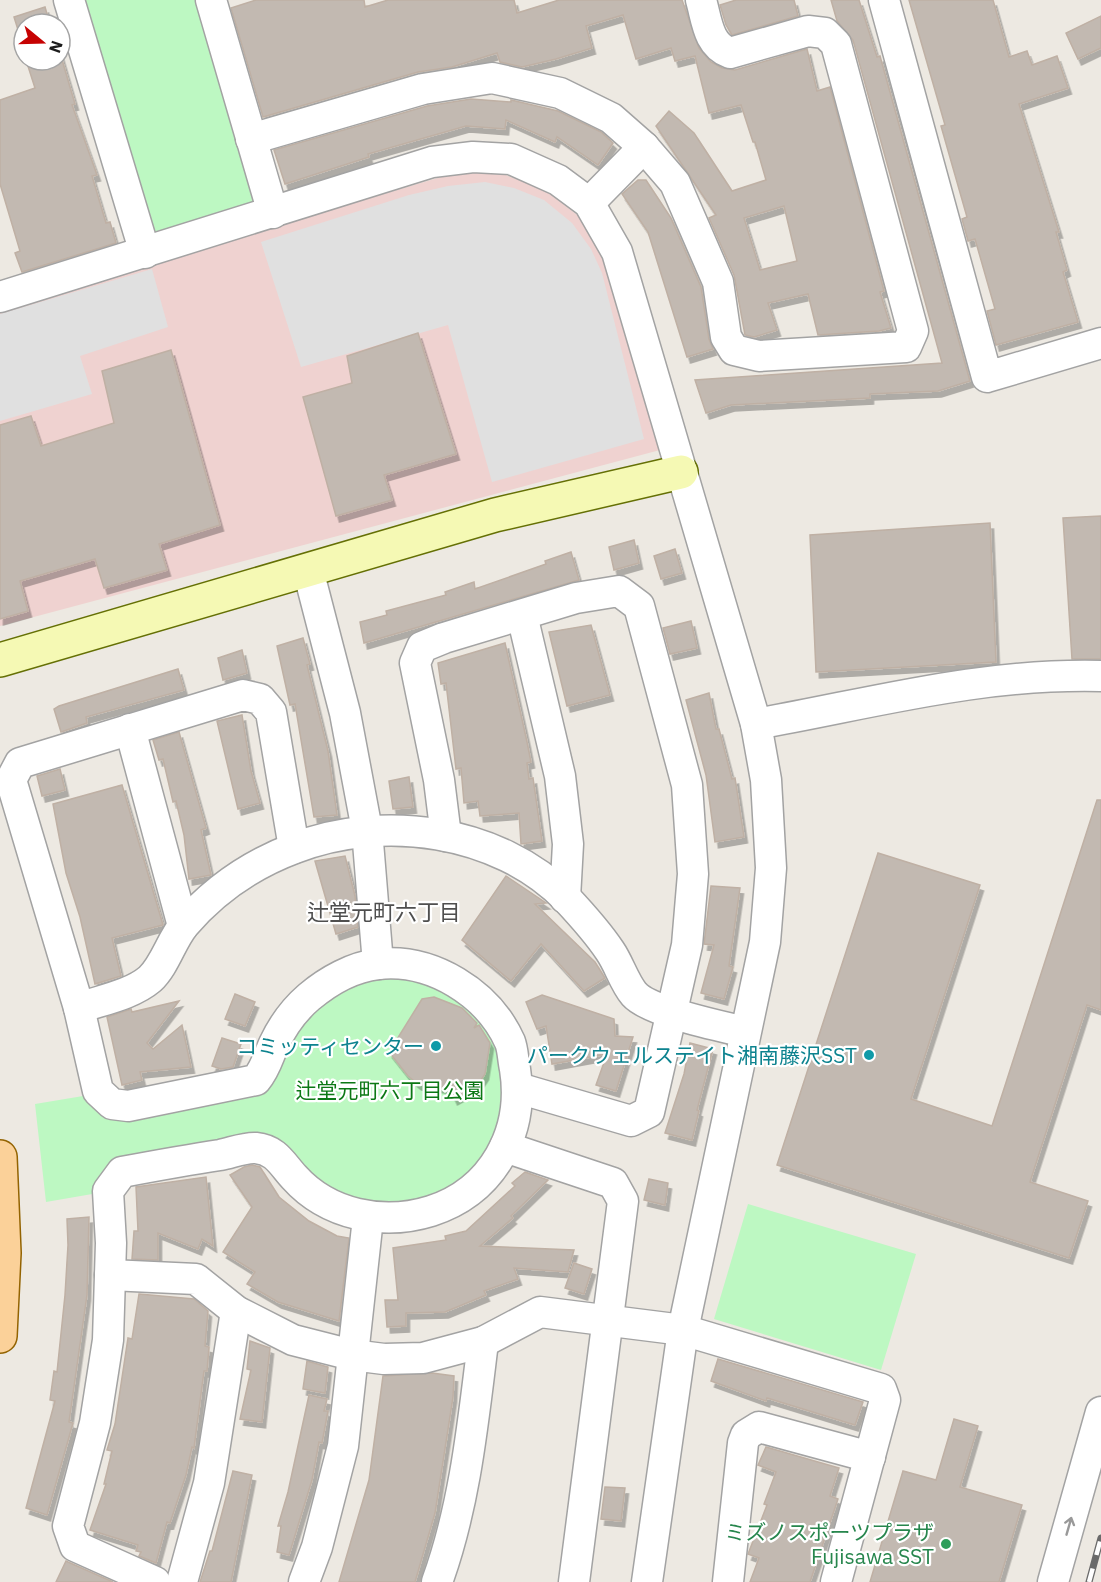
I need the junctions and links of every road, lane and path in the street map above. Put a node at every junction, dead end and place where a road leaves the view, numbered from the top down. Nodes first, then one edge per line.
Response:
1 (69, 0) edge
2 (211, 0) edge
3 (701, 0) edge
4 (884, 0) edge
5 (252, 139) junction
6 (644, 147) junction
7 (589, 203) junction
8 (273, 213) junction
9 (145, 253) junction
10 (0, 297) edge
11 (1101, 342) edge
12 (681, 472) junction
13 (308, 570) junction
14 (522, 615) junction
15 (0, 660) edge
16 (1101, 676) edge
17 (756, 724) junction
18 (130, 729) junction
19 (368, 830) junction
20 (447, 836) junction
21 (294, 848) junction
22 (565, 898) junction
23 (183, 926) junction
24 (378, 964) junction
25 (79, 1008) junction
26 (673, 1014) junction
27 (745, 1032) junction
28 (518, 1088) junction
29 (505, 1147) junction
30 (0, 1157) edge
31 (368, 1218) junction
32 (2, 1252) edge
33 (110, 1275) junction
34 (236, 1311) junction
35 (607, 1320) junction
36 (683, 1330) junction
37 (0, 1336) edge
38 (483, 1342) junction
39 (352, 1355) junction
40 (1101, 1412) edge
41 (870, 1457) junction
42 (155, 1582) edge
43 (182, 1582) edge
44 (304, 1582) edge
45 (437, 1582) edge
46 (574, 1582) edge
47 (647, 1582) edge
48 (728, 1582) edge
49 (836, 1582) edge
50 (1053, 1582) edge

1 - 9 street
2 - 5 street
3 - 6 street
4 - 11 street
5 - 6 street
5 - 8 street
6 - 7 street
7 - 8 street
7 - 12 street
8 - 9 street
9 - 10 street
12 - 13 street
12 - 17 street
13 - 15 street
13 - 19 street
14 - 20 street
14 - 22 street
14 - 26 street
16 - 17 street
17 - 27 street
18 - 21 street
18 - 23 street
18 - 25 street
19 - 20 street
19 - 21 street
19 - 24 street
20 - 22 street
21 - 23 street
22 - 26 street
23 - 25 street
24 - 25 street
24 - 28 street
26 - 27 street
26 - 28 street
27 - 36 street
28 - 29 street
29 - 31 street
29 - 35 street
30 - 32 main road
31 - 33 street
31 - 39 street
32 - 37 main road
33 - 34 street
33 - 42 street
34 - 39 street
34 - 43 street
35 - 36 street
35 - 38 street
35 - 46 street
36 - 41 street
36 - 47 street
38 - 39 street
38 - 45 street
39 - 44 street
50 -> 40 street
41 - 48 street
41 - 49 street

